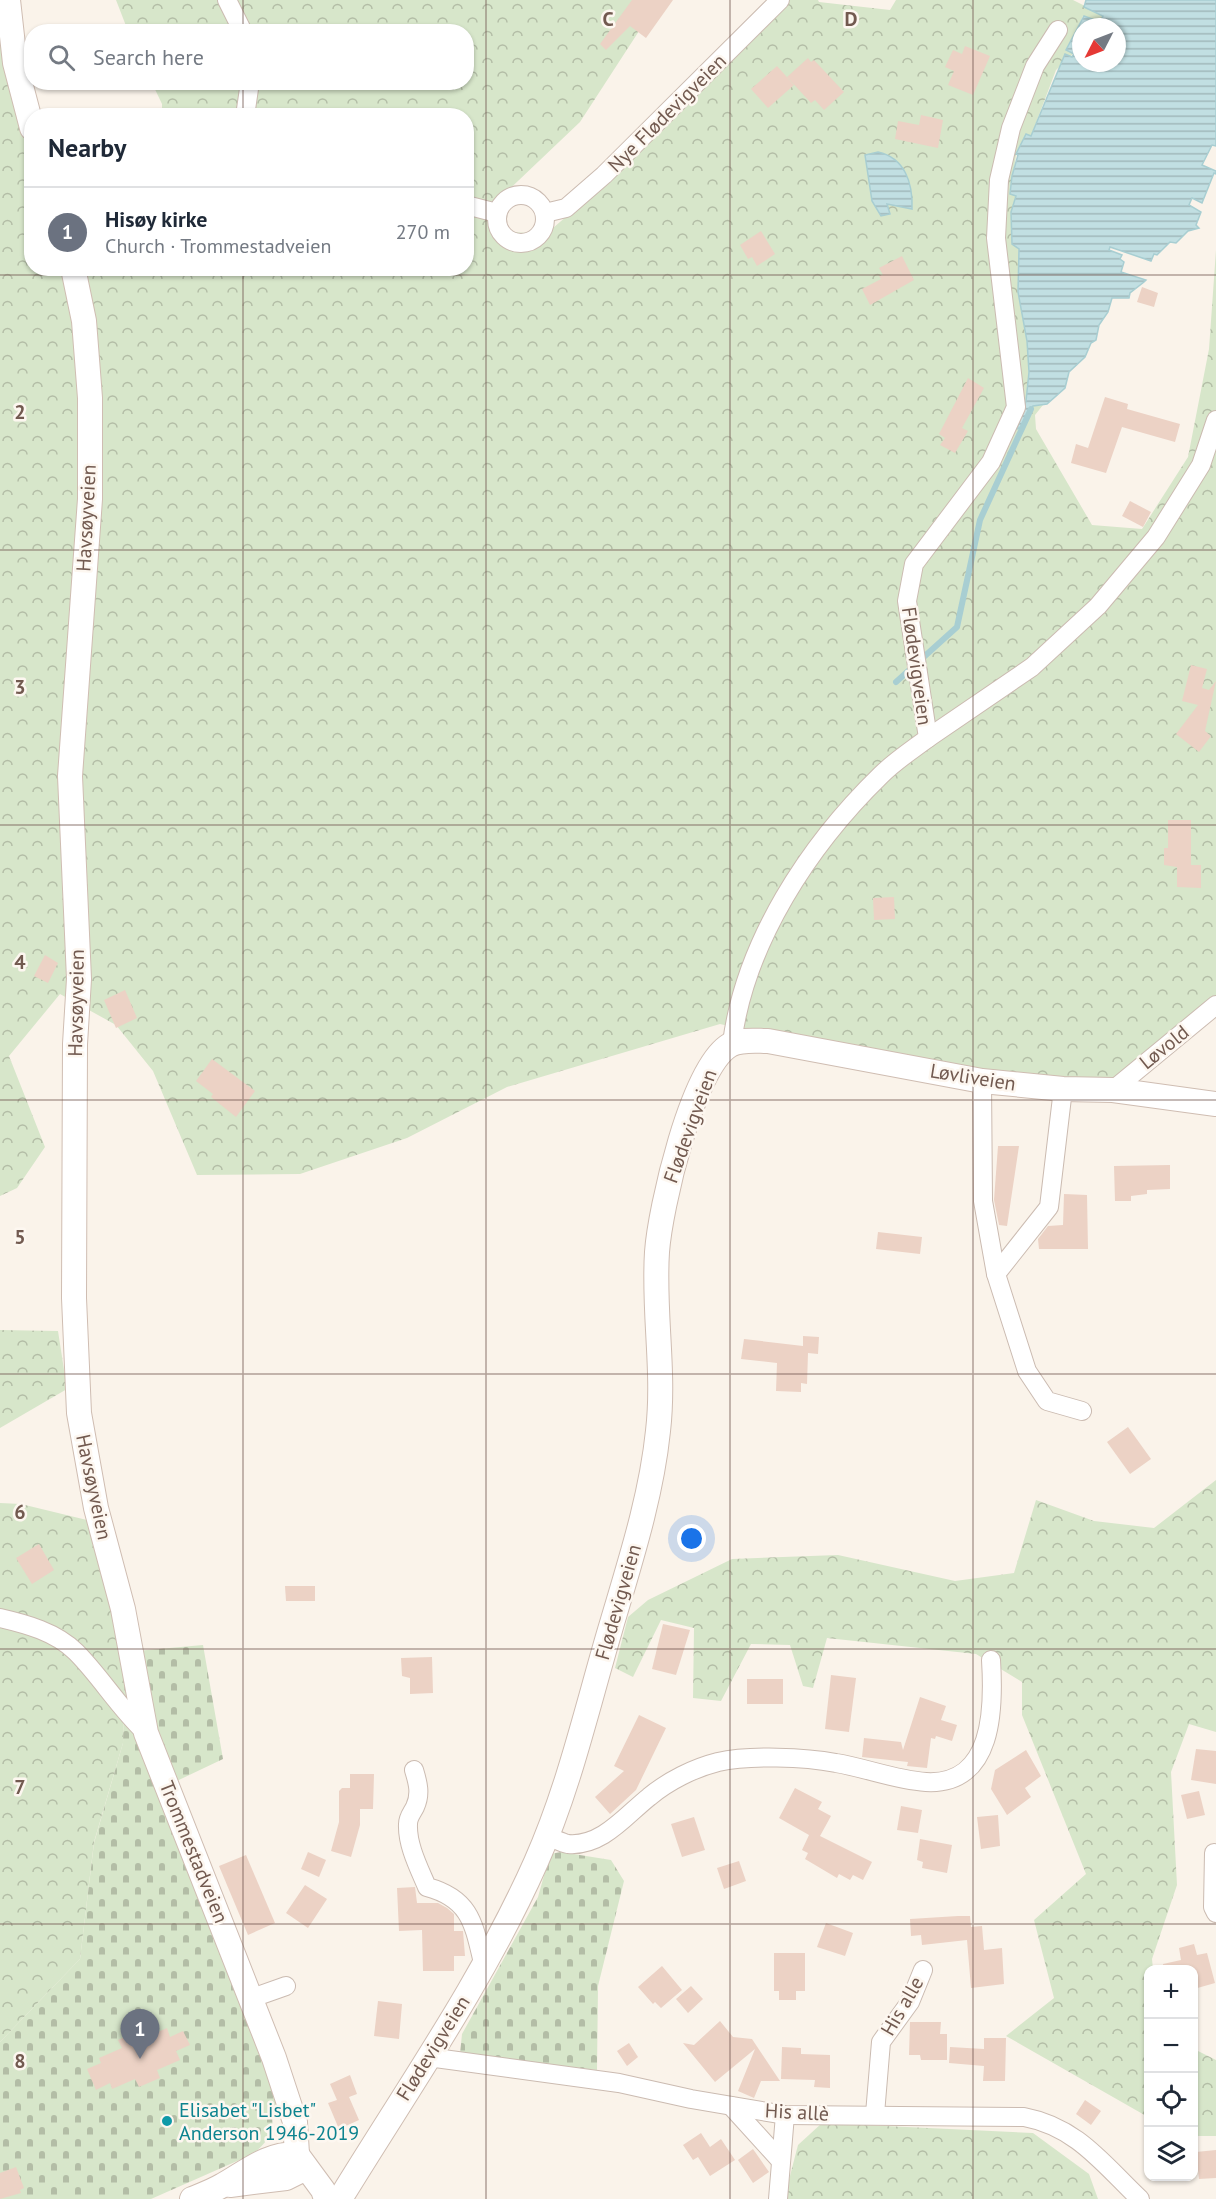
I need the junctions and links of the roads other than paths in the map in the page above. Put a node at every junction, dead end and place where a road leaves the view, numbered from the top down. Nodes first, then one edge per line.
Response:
1 (8, 0) edge
2 (227, 0) edge
3 (780, 0) edge
4 (239, 24) edge
5 (1058, 30) dead end
6 (249, 90) edge
7 (27, 108) edge
8 (246, 108) edge
9 (474, 207) edge
10 (497, 213) junction
11 (545, 213) junction
12 (75, 276) edge
13 (1216, 420) edge
14 (928, 738) junction
15 (1216, 1005) edge
16 (732, 1043) junction
17 (982, 1081) junction
18 (1063, 1089) junction
19 (1113, 1090) junction
20 (1216, 1104) edge
21 (996, 1274) junction
22 (1082, 1411) dead end
23 (0, 1618) edge
24 (991, 1660) dead end
25 (146, 1733) junction
26 (414, 1770) dead end
27 (547, 1836) junction
28 (1214, 1853) dead end
29 (1216, 1913) edge
30 (484, 1967) junction
31 (923, 1970) dead end
32 (286, 1986) dead end
33 (252, 1998) junction
34 (428, 2057) junction
35 (731, 2106) junction
36 (875, 2114) junction
37 (785, 2115) junction
38 (780, 2160) junction
39 (302, 2161) junction
40 (192, 2199) edge
41 (326, 2199) edge
42 (337, 2199) edge
43 (778, 2199) edge
44 (1140, 2199) edge

1 - 7 main road
2 - 4 street
3 - 11 street, Nye Flødevigveien
5 - 14 street, Flødevigveien
6 - 8 street
9 - 10 street
10 - 11 street
10 - 11 street
12 - 25 main road, Havsøyveien
13 - 14 street
14 - 16 street, Flødevigveien
15 - 19 street, Løvold
16 - 17 main road, Løvliveien
16 - 27 main road, Flødevigveien
17 - 18 main road, Løvliveien
17 - 21 street
18 - 19 main road, Løvliveien
18 - 21 street
19 - 20 main road, Løvliveien
21 - 22 street
23 - 25 street, Trommestadveien
24 - 27 street
25 - 33 main road, Trommestadveien
26 - 30 street
27 - 30 main road, Flødevigveien
28 - 29 street
30 - 34 main road, Flødevigveien
31 - 36 street, His alle
32 - 33 street
33 - 39 main road, Trommestadveien
34 - 35 street, His allè
34 - 42 main road, Flødevigveien
35 - 37 street, His allè
35 - 38 street
36 - 37 street, His allè
36 - 44 street, His allè
37 - 38 street
38 - 43 street
39 - 40 main road
39 - 41 main road

